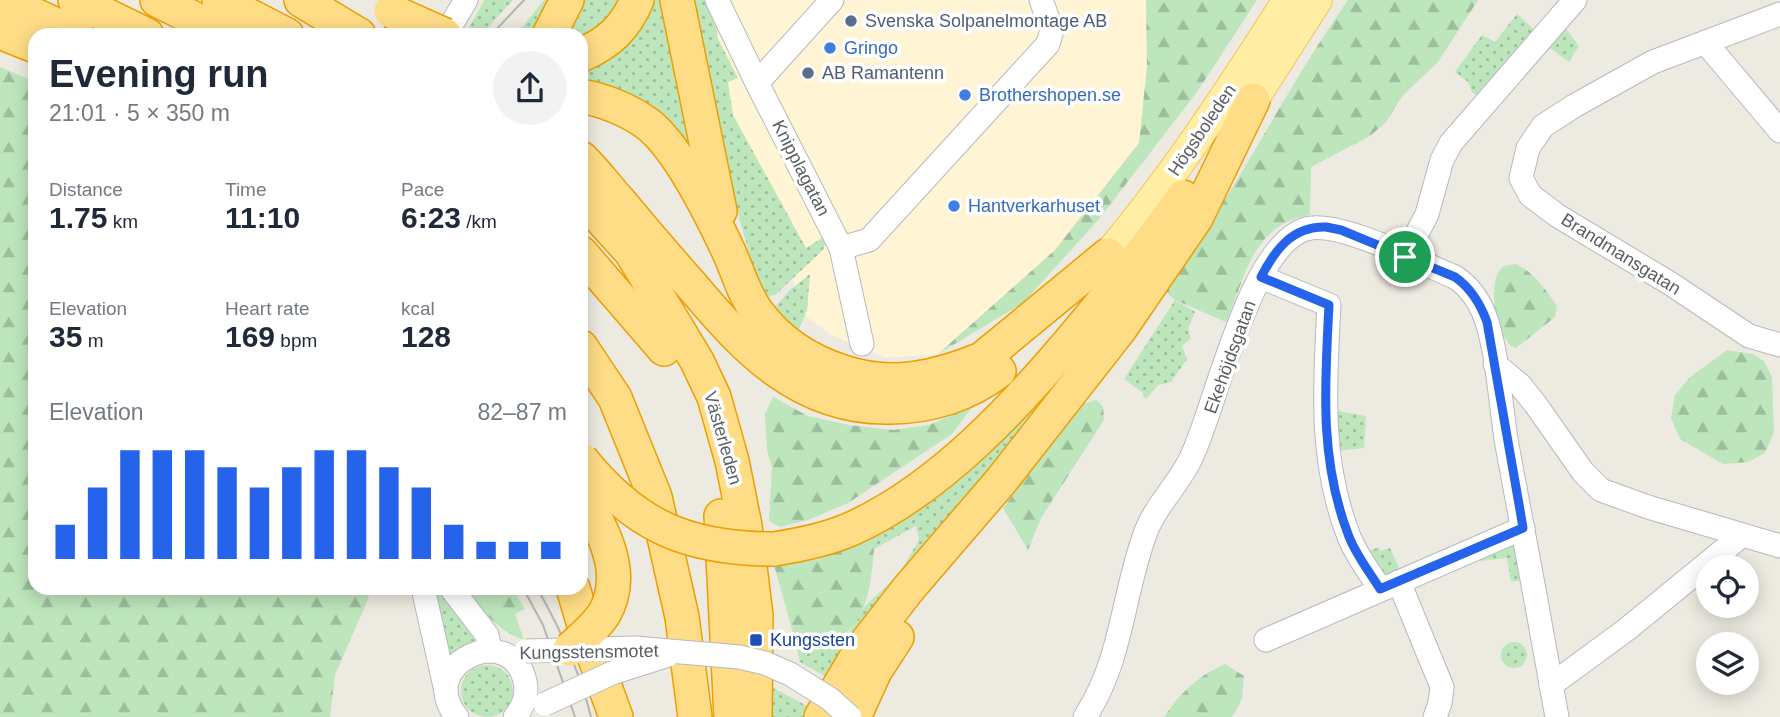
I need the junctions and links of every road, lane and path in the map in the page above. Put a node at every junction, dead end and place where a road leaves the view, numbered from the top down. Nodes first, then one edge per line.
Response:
1 (2, 0) edge
2 (75, 0) edge
3 (157, 0) edge
4 (219, 0) edge
5 (301, 0) edge
6 (466, 0) edge
7 (567, 0) edge
8 (637, 0) edge
9 (677, 0) edge
10 (718, 0) edge
11 (832, 0) edge
12 (1041, 0) edge
13 (1288, 0) edge
14 (1317, 0) edge
15 (1575, 0) edge
16 (381, 5) edge
17 (1780, 14) edge
18 (64, 28) edge
19 (133, 28) edge
20 (213, 28) edge
21 (273, 28) edge
22 (347, 28) edge
23 (412, 28) edge
24 (430, 28) edge
25 (449, 28) edge
26 (553, 28) edge
27 (0, 32) edge
28 (1705, 42) junction
29 (28, 43) edge
30 (588, 51) edge
31 (757, 83) junction
32 (588, 98) edge
33 (1253, 100) junction
34 (1780, 131) edge
35 (588, 166) edge
36 (588, 205) edge
37 (588, 227) edge
38 (841, 248) junction
39 (729, 251) junction
40 (1108, 255) junction
41 (1405, 257) junction
42 (588, 261) edge
43 (1261, 277) junction
44 (862, 344) dead end
45 (1780, 345) edge
46 (664, 349) junction
47 (588, 358) edge
48 (1495, 364) junction
49 (588, 467) edge
50 (1001, 481) junction
51 (588, 506) edge
52 (1523, 528) junction
53 (1741, 536) junction
54 (1780, 546) edge
55 (1390, 585) junction
56 (424, 595) edge
57 (456, 595) edge
58 (575, 595) edge
59 (1266, 640) dead end
60 (570, 649) junction
61 (675, 652) junction
62 (496, 653) junction
63 (1551, 685) junction
64 (452, 709) edge
65 (518, 712) edge
66 (616, 717) edge
67 (695, 717) edge
68 (731, 717) edge
69 (755, 717) edge
70 (821, 717) edge
71 (852, 717) edge
72 (1085, 717) edge
73 (1434, 717) edge
74 (1557, 717) edge

1 - 18 highway
2 - 19 highway
3 - 20 highway
4 - 21 highway
5 - 22 highway
6 - 25 street
7 - 26 highway
8 - 30 highway
9 - 39 highway
10 - 31 street, Knipplagatan
11 - 31 street
12 - 38 street
13 - 40 main road, Högsboleden
14 - 33 main road, Högsboleden
15 - 41 street
16 - 23 highway, bridge
16 - 24 highway, bridge
17 - 28 street
27 - 29 highway
28 - 34 street
28 - 45 street, Brandmansgatan
31 - 38 street, Knipplagatan
32 - 39 highway
33 - 49 highway, bridge
33 - 50 highway
35 - 40 highway
36 - 69 highway, Västerleden
37 - 46 highway
38 - 44 street, Knipplagatan
39 - 40 highway
41 - 43 street, Ekehöjdsgatan
41 - 48 street, Ekehöjdsgatan
42 - 46 highway
43 - 55 street
43 - 72 street, Ekehöjdsgatan
46 - 68 highway, Västerleden
47 - 67 highway
48 - 52 street, Ekehöjdsgatan
48 - 53 street
50 - 70 highway
50 - 71 highway
51 - 60 highway, bridge
52 - 55 street
52 - 63 street, Ekehöjdsgatan
53 - 54 street
53 - 63 street
55 - 59 street
55 - 73 street
56 - 64 street
57 - 62 street
58 - 66 highway
60 - 61 street, Kungsstensmotet, bridge
60 - 62 street, Kungsstensmotet, bridge
61 - 65 street, Kungsstensmotet, bridge
61 - 71 street, Kungsstensmotet, bridge
62 - 64 street, Kungsstensmotet
62 - 65 street
63 - 74 street, Ekehöjdsgatan

